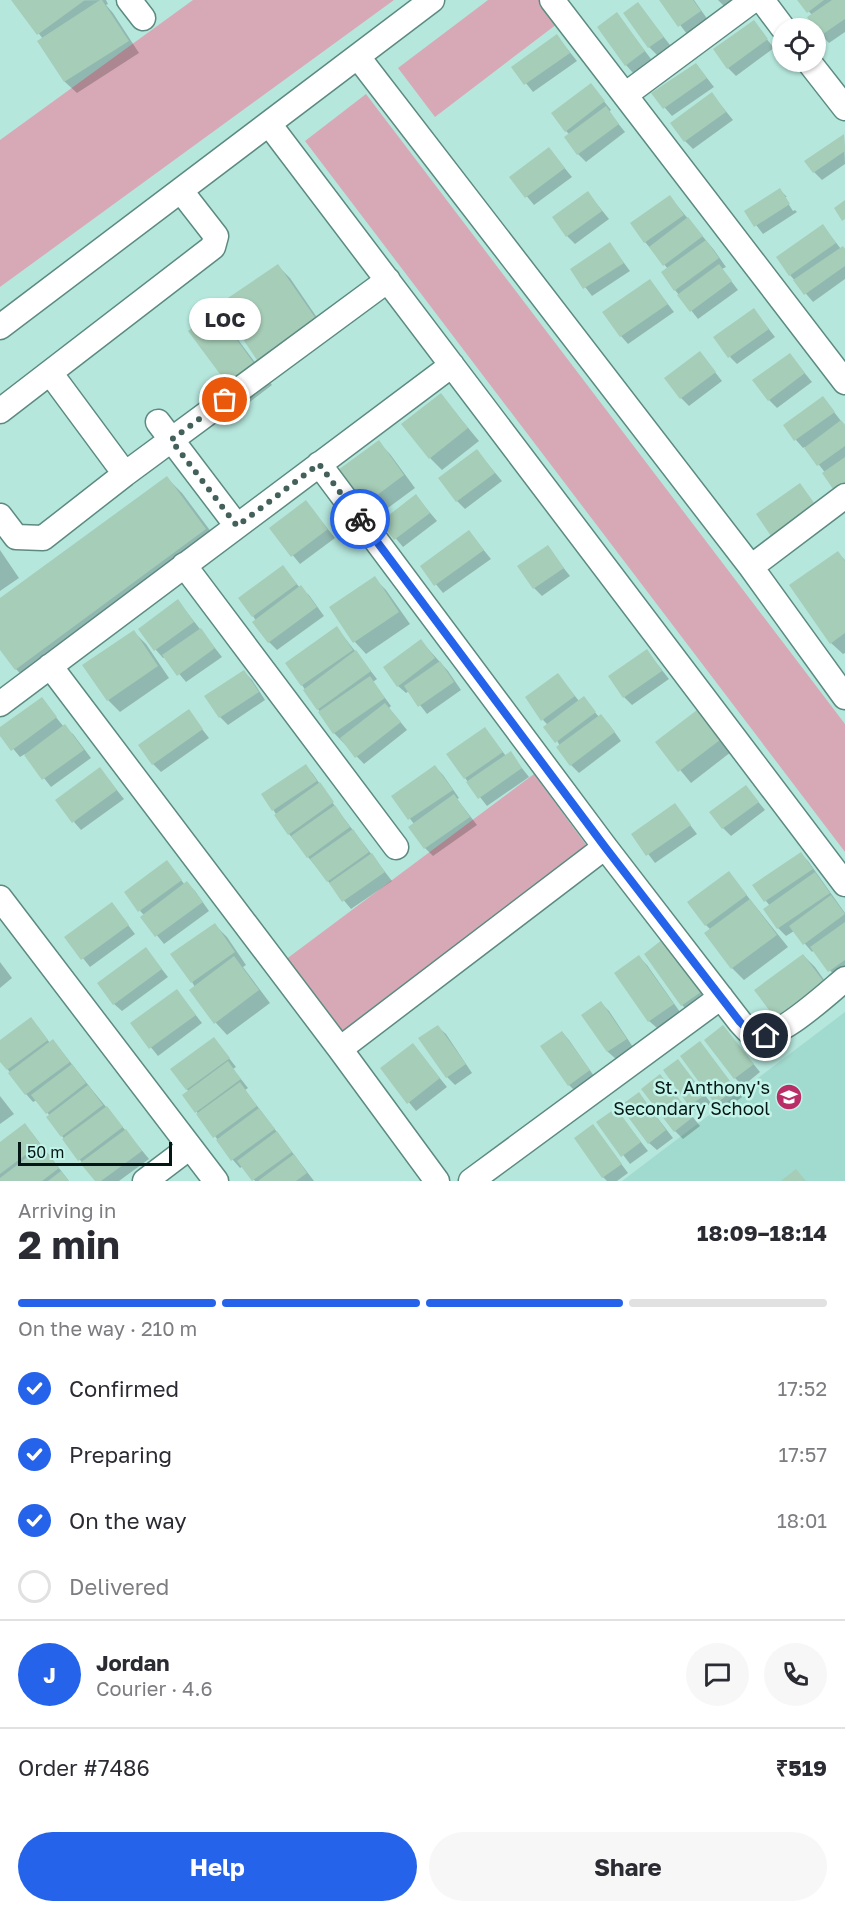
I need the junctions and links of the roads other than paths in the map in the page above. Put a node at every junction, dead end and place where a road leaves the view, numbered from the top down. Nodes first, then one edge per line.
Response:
1 (432, 0) edge
2 (552, 0) edge
3 (753, 0) edge
4 (762, 0) edge
5 (776, 18) edge
6 (358, 57) junction
7 (817, 72) edge
8 (625, 95) junction
9 (845, 108) edge
10 (269, 124) junction
11 (181, 191) junction
12 (388, 280) junction
13 (0, 327) edge
14 (452, 364) junction
15 (51, 374) junction
16 (845, 382) edge
17 (0, 411) edge
18 (165, 431) junction
19 (319, 464) junction
20 (125, 474) junction
21 (845, 496) edge
22 (0, 516) edge
23 (237, 526) junction
24 (184, 565) junction
25 (751, 567) junction
26 (50, 666) junction
27 (845, 697) edge
28 (0, 704) edge
29 (605, 847) junction
30 (396, 848) dead end
31 (845, 884) edge
32 (0, 898) edge
33 (845, 979) edge
34 (721, 997) junction
35 (340, 1049) junction
36 (190, 1147) junction
37 (145, 1181) edge
38 (216, 1181) edge
39 (437, 1181) edge
40 (471, 1181) edge

1 - 6 street
2 - 8 street
3 - 8 street
4 - 5 street
6 - 10 street
6 - 25 street
7 - 9 street
8 - 16 street
10 - 11 street
10 - 12 street
11 - 13 street
11 - 15 street
12 - 14 street
12 - 18 street
14 - 19 street
14 - 31 street
15 - 17 street
15 - 20 street
18 - 20 street
18 - 23 street
19 - 23 street
19 - 29 street
20 - 22 street
21 - 25 street
23 - 24 street
24 - 26 street
24 - 30 street
25 - 27 street
26 - 28 street
26 - 35 street
29 - 34 street
29 - 35 street
32 - 36 street
33 - 34 street
34 - 40 street
35 - 39 street
36 - 37 street
36 - 38 street

